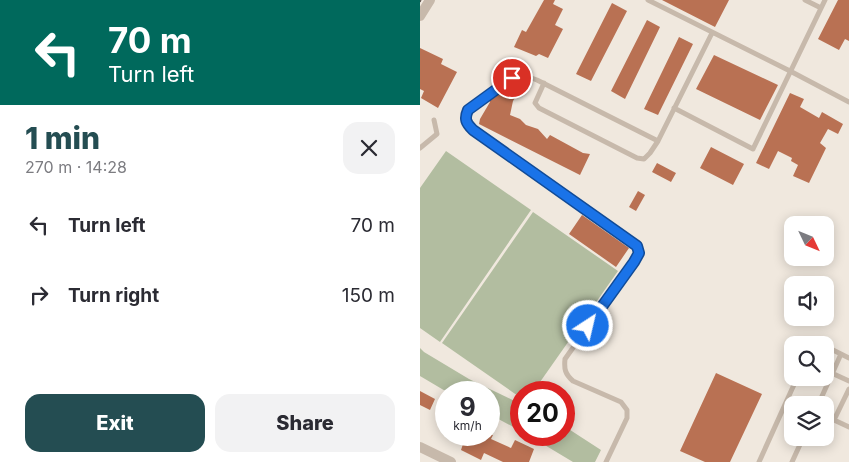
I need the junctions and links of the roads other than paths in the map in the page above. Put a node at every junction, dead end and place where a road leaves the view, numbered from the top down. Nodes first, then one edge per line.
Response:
1 (430, 0) edge
2 (648, 0) edge
3 (805, 0) edge
4 (825, 0) edge
5 (821, 8) junction
6 (420, 16) edge
7 (712, 32) junction
8 (790, 71) junction
9 (544, 83) junction
10 (849, 102) edge
11 (674, 108) junction
12 (434, 120) dead end
13 (658, 141) junction
14 (420, 148) edge
15 (834, 351) edge
16 (841, 354) junction
17 (849, 358) edge
18 (834, 369) edge
19 (834, 374) edge
20 (849, 381) edge
21 (793, 386) edge
22 (849, 389) edge
23 (849, 427) edge
24 (799, 446) edge
25 (421, 450) edge
26 (451, 462) edge
27 (606, 462) edge
28 (759, 462) edge
29 (792, 462) edge

1 - 6 street
2 - 7 lane
3 - 5 lane
4 - 5 lane
5 - 8 lane
7 - 8 lane
7 - 11 lane
8 - 10 lane
8 - 11 lane
9 - 13 lane
9 - 13 lane
9 - 27 lane
11 - 13 lane
12 - 14 lane
15 - 16 lane
16 - 17 lane
16 - 18 lane
19 - 20 lane
21 - 28 lane
22 - 23 lane
24 - 29 lane
25 - 26 street

